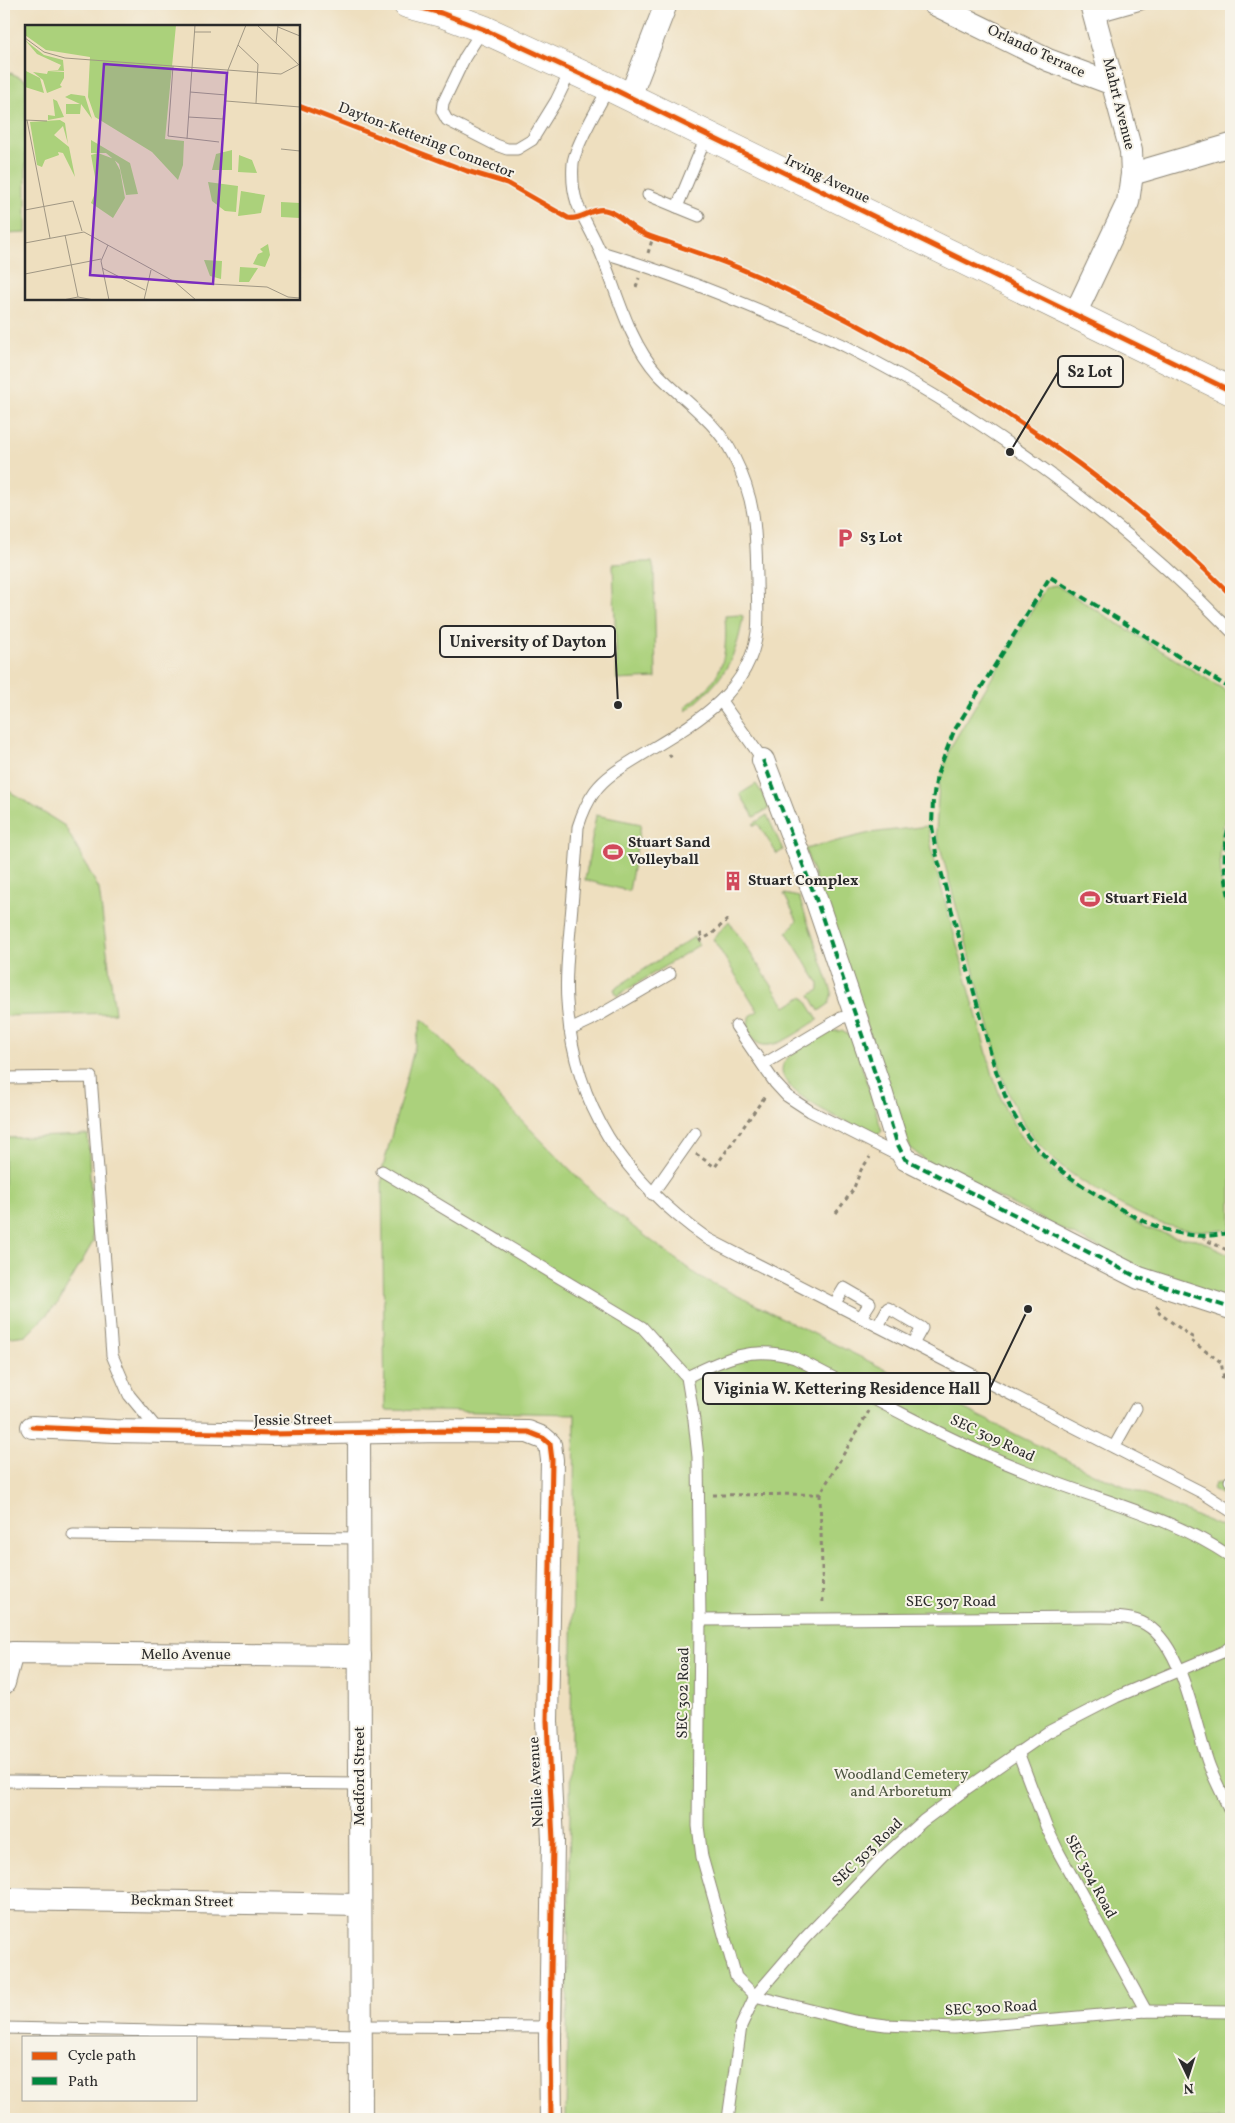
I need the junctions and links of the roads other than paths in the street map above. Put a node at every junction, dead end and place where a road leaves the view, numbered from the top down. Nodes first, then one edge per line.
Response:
1 (407, 4) edge
2 (666, 4) edge
3 (934, 4) edge
4 (1141, 4) edge
5 (1093, 10) edge
6 (483, 29) junction
7 (571, 70) junction
8 (1113, 84) junction
9 (619, 92) junction
10 (707, 135) junction
11 (1231, 145) edge
12 (1132, 174) junction
13 (648, 195) dead end
14 (676, 207) junction
15 (699, 216) dead end
16 (601, 252) junction
17 (1075, 314) junction
18 (1231, 391) edge
19 (1231, 631) edge
20 (721, 701) junction
21 (763, 760) joint
22 (670, 974) dead end
23 (855, 1014) junction
24 (736, 1026) dead end
25 (570, 1030) junction
26 (764, 1064) junction
27 (4, 1078) edge
28 (695, 1133) dead end
29 (905, 1159) junction
30 (382, 1171) dead end
31 (652, 1194) junction
32 (835, 1303) junction
33 (1231, 1308) edge
34 (862, 1317) junction
35 (878, 1326) junction
36 (913, 1344) junction
37 (687, 1377) junction
38 (1136, 1408) dead end
39 (32, 1427) dead end
40 (160, 1432) junction
41 (359, 1432) junction
42 (550, 1444) joint
43 (1114, 1447) junction
44 (1231, 1511) edge
45 (73, 1535) dead end
46 (360, 1538) junction
47 (1231, 1557) edge
48 (700, 1620) junction
49 (1231, 1646) edge
50 (360, 1656) junction
51 (1180, 1669) junction
52 (4, 1683) edge
53 (1018, 1752) junction
54 (4, 1781) edge
55 (360, 1784) junction
56 (1231, 1814) edge
57 (4, 1899) edge
58 (360, 1905) junction
59 (755, 1996) junction
60 (1146, 2011) junction
61 (1231, 2012) edge
62 (550, 2027) junction
63 (4, 2028) edge
64 (360, 2030) junction
65 (361, 2119) edge
66 (551, 2119) edge
67 (728, 2119) edge

1 - 6 street, Irving Avenue
2 - 9 street
3 - 8 street, Orlando Terrace
4 - 5 lane
5 - 8 street, Mahrt Avenue
6 - 7 street, Irving Avenue
6 - 7 lane
7 - 9 street, Irving Avenue
8 - 12 street, Mahrt Avenue
9 - 10 street, Irving Avenue
9 - 16 lane
10 - 14 lane
10 - 17 street, Irving Avenue
11 - 12 street
12 - 17 street, Mahrt Avenue
13 - 14 lane
14 - 15 lane
16 - 19 lane
16 - 20 lane
17 - 18 street, Irving Avenue
20 - 21 lane
20 - 25 lane
21 - 23 street
22 - 25 lane
23 - 26 lane
23 - 29 street
24 - 26 lane
25 - 31 lane
26 - 29 lane
27 - 40 lane
28 - 31 lane
29 - 33 street
30 - 37 lane
31 - 32 lane
32 - 34 lane
32 - 34 lane
34 - 35 lane
35 - 36 lane
35 - 36 lane
36 - 43 lane
37 - 47 lane, SEC 309 Road
37 - 48 lane, SEC 302 Road
38 - 43 lane
39 - 40 street, Jessie Street
40 - 41 street, Jessie Street
41 - 42 street, Jessie Street
41 - 46 street, Medford Street
42 - 62 street, Nellie Avenue
43 - 44 lane
45 - 46 lane
46 - 50 street, Medford Street
48 - 51 lane, SEC 307 Road
48 - 59 lane, SEC 302 Road
49 - 51 lane
50 - 52 street, Mello Avenue
50 - 55 street, Medford Street
51 - 53 lane, SEC 303 Road
51 - 56 lane, SEC 307 Road
53 - 59 lane, SEC 303 Road
53 - 60 lane, SEC 304 Road
54 - 55 lane
55 - 58 street, Medford Street
57 - 58 street, Beckman Street
58 - 64 street, Medford Street
59 - 60 lane, SEC 300 Road
59 - 67 lane, SEC 303 Road
60 - 61 lane, SEC 300 Road
62 - 64 lane
62 - 66 street, Nellie Avenue
63 - 64 lane
64 - 65 street, Medford Street

